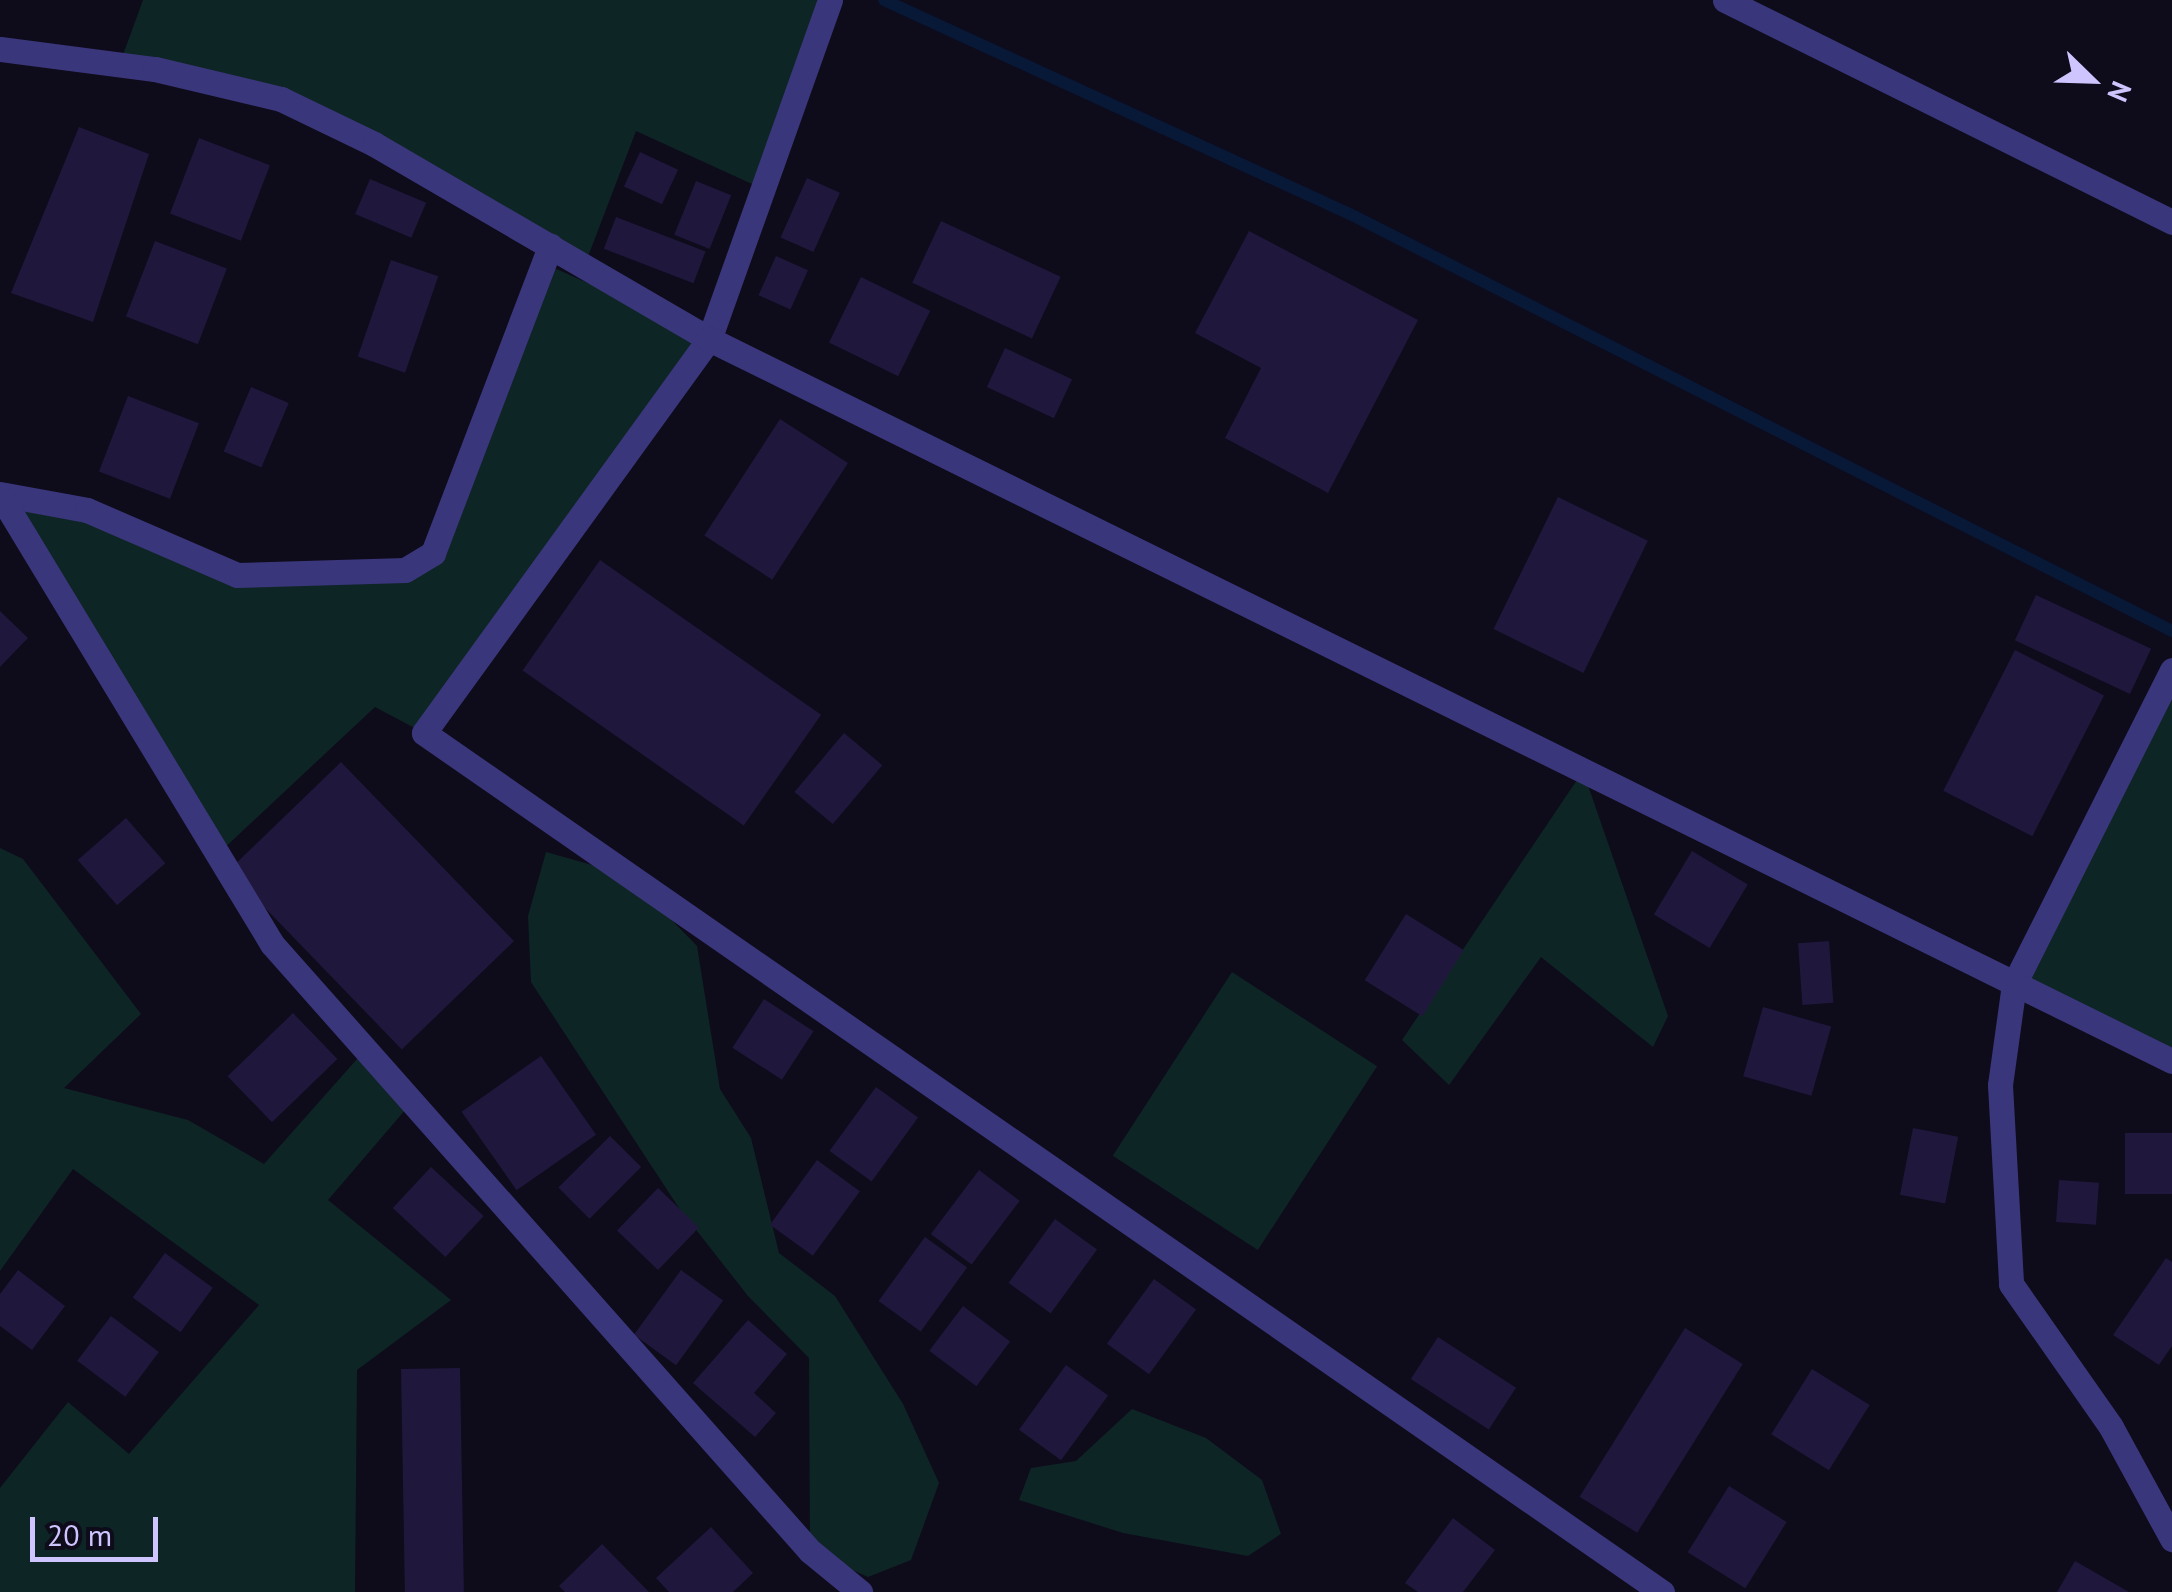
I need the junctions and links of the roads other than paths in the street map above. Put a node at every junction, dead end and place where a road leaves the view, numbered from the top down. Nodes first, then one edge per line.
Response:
1 (830, 0) edge
2 (1726, 0) edge
3 (0, 49) edge
4 (2172, 222) edge
5 (550, 246) junction
6 (709, 339) junction
7 (0, 495) edge
8 (2172, 670) edge
9 (2014, 984) junction
10 (2172, 1061) edge
11 (2172, 1539) edge
12 (860, 1592) edge
13 (1662, 1592) edge

1 - 6 street
2 - 4 street
3 - 5 street
5 - 6 street
5 - 7 street
6 - 9 street
6 - 13 street
7 - 12 street
8 - 9 street
9 - 10 street
9 - 11 street

